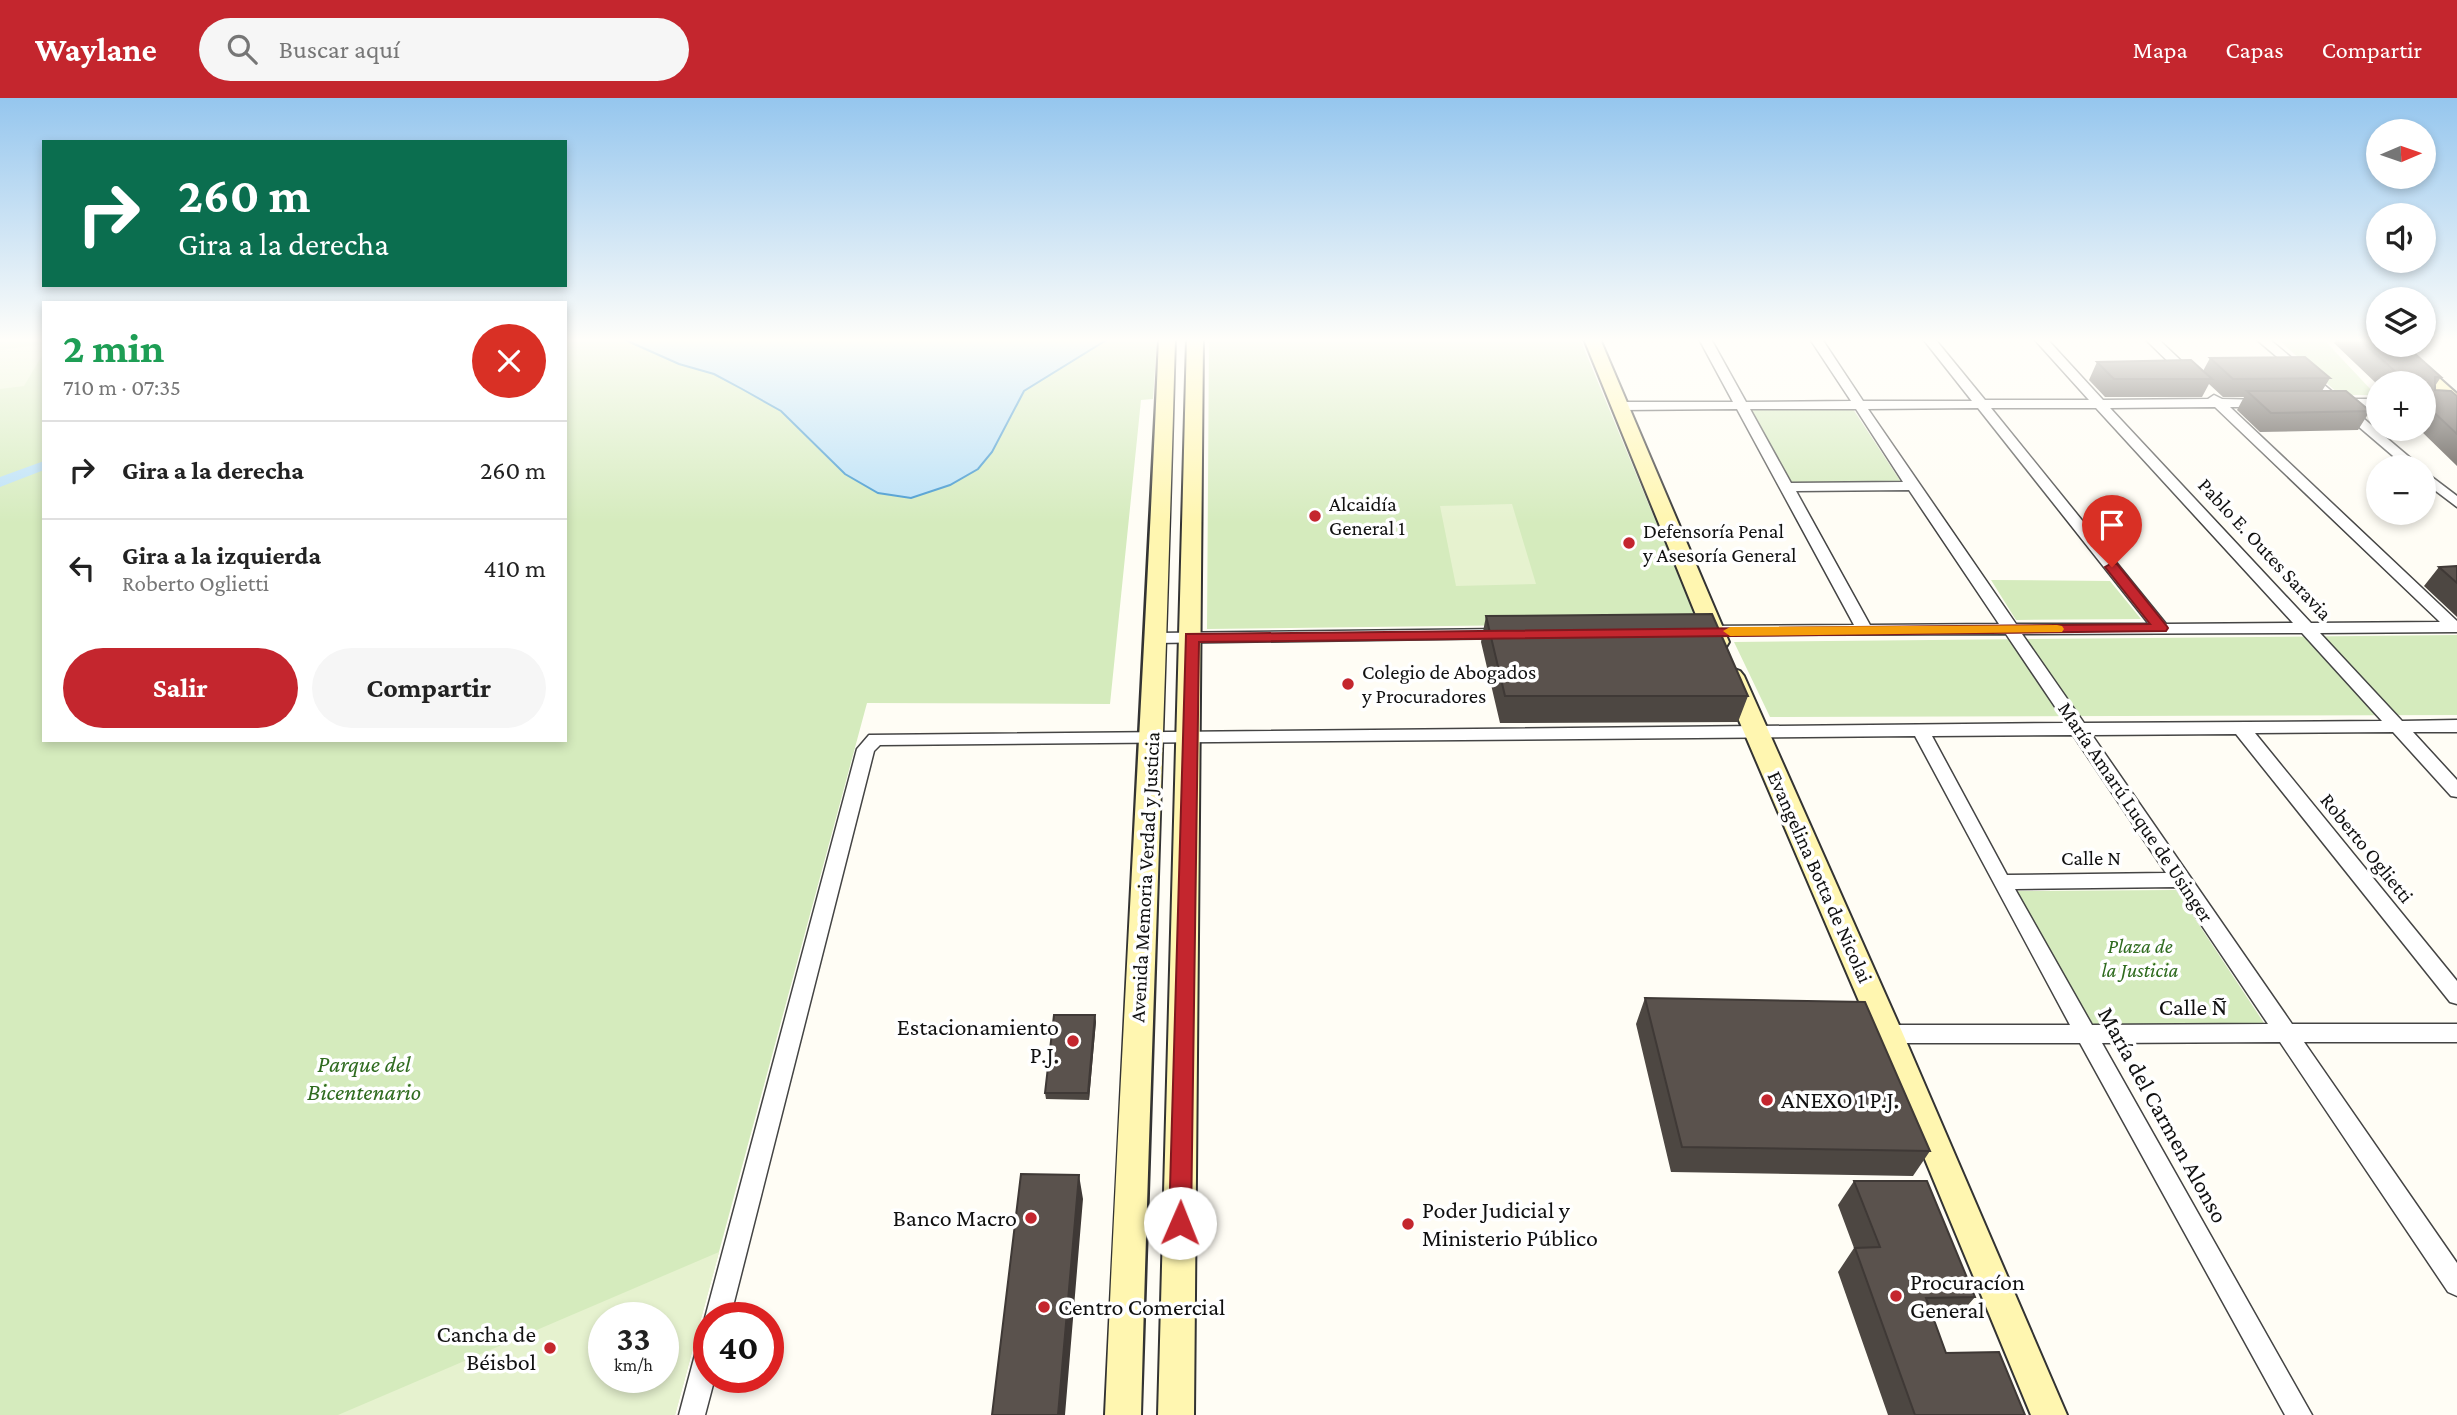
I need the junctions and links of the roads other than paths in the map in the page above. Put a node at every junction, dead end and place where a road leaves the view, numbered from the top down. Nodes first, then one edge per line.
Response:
1 (1165, 400) edge
2 (1194, 400) edge
3 (1619, 400) edge
4 (1738, 400) edge
5 (1857, 400) edge
6 (1978, 400) edge
7 (2097, 400) edge
8 (2215, 400) edge
9 (2334, 400) edge
10 (2218, 403) junction
11 (2271, 403) edge
12 (2311, 403) edge
13 (2337, 403) junction
14 (2366, 403) edge
15 (2436, 403) edge
16 (2457, 403) edge
17 (1981, 404) junction
18 (2100, 404) junction
19 (1740, 405) junction
20 (1860, 405) junction
21 (1621, 406) junction
22 (2400, 455) edge
23 (2436, 485) edge
24 (1913, 486) junction
25 (1785, 487) junction
26 (2457, 503) edge
27 (2455, 627) edge
28 (2161, 628) junction
29 (2307, 628) junction
30 (1865, 630) junction
31 (2010, 630) junction
32 (1713, 631) junction
33 (1685, 632) edge
34 (1521, 634) edge
35 (1191, 637) junction
36 (1155, 638) junction
37 (2457, 726) edge
38 (2398, 727) junction
39 (2241, 728) junction
40 (1920, 729) junction
41 (2081, 729) junction
42 (1756, 730) junction
43 (1190, 737) junction
44 (1153, 738) junction
45 (2457, 791) edge
46 (2182, 880) junction
47 (2001, 881) junction
48 (2457, 996) edge
49 (2088, 1033) junction
50 (2287, 1033) junction
51 (2457, 1033) edge
52 (1888, 1034) junction
53 (2457, 1284) edge
54 (722, 1302) edge
55 (698, 1393) edge
56 (692, 1415) edge
57 (1123, 1415) edge
58 (1176, 1415) edge
59 (2049, 1415) edge
60 (2299, 1415) edge

1 - 36 street, Avenida Memoria Verdad y Justicia
2 - 35 street, Avenida Memoria Verdad y Justicia
3 - 21 street, Evangelina Botta de Nicolai
4 - 19 street
5 - 20 street, María Amarú Luque de Usinger
6 - 17 street
7 - 18 street, Pablo E. Outes Saravia
8 - 10 street
9 - 13 street
10 - 11 street
10 - 18 street
10 - 27 street
12 - 13 street
13 - 14 street
13 - 22 street
15 - 16 street
17 - 18 street
17 - 20 street
17 - 28 street
18 - 29 street, Pablo E. Outes Saravia
19 - 20 street
19 - 21 street
19 - 25 street
20 - 24 street, María Amarú Luque de Usinger
21 - 32 street, Evangelina Botta de Nicolai
23 - 26 street
24 - 25 street
24 - 31 street, María Amarú Luque de Usinger
25 - 30 street
27 - 29 street
28 - 29 street
28 - 31 street
29 - 38 street, Pablo E. Outes Saravia
30 - 31 street
30 - 32 street
31 - 41 street, María Amarú Luque de Usinger
32 - 33 street
32 - 42 street, Evangelina Botta de Nicolai
34 - 35 street
35 - 36 street
35 - 43 street, Avenida Memoria Verdad y Justicia
36 - 44 street, Avenida Memoria Verdad y Justicia
37 - 38 street
38 - 39 street
38 - 45 street, Pablo E. Outes Saravia
39 - 41 street
39 - 48 street, Roberto Oglietti
40 - 41 street
40 - 42 street
40 - 47 street, María del Carmen Alonso
41 - 46 street, María Amarú Luque de Usinger
42 - 43 street
42 - 52 street, Evangelina Botta de Nicolai
43 - 44 street
43 - 58 street, Avenida Memoria Verdad y Justicia
44 - 54 street
44 - 57 street, Avenida Memoria Verdad y Justicia
46 - 47 street, Calle N
46 - 50 street, María Amarú Luque de Usinger
47 - 49 street, María del Carmen Alonso
49 - 50 street, Calle Ñ
49 - 52 street, Calle Ñ
49 - 60 street, María del Carmen Alonso
50 - 51 street, Calle Ñ
50 - 53 street, María Amarú Luque de Usinger
52 - 59 street, Evangelina Botta de Nicolai
55 - 56 street

